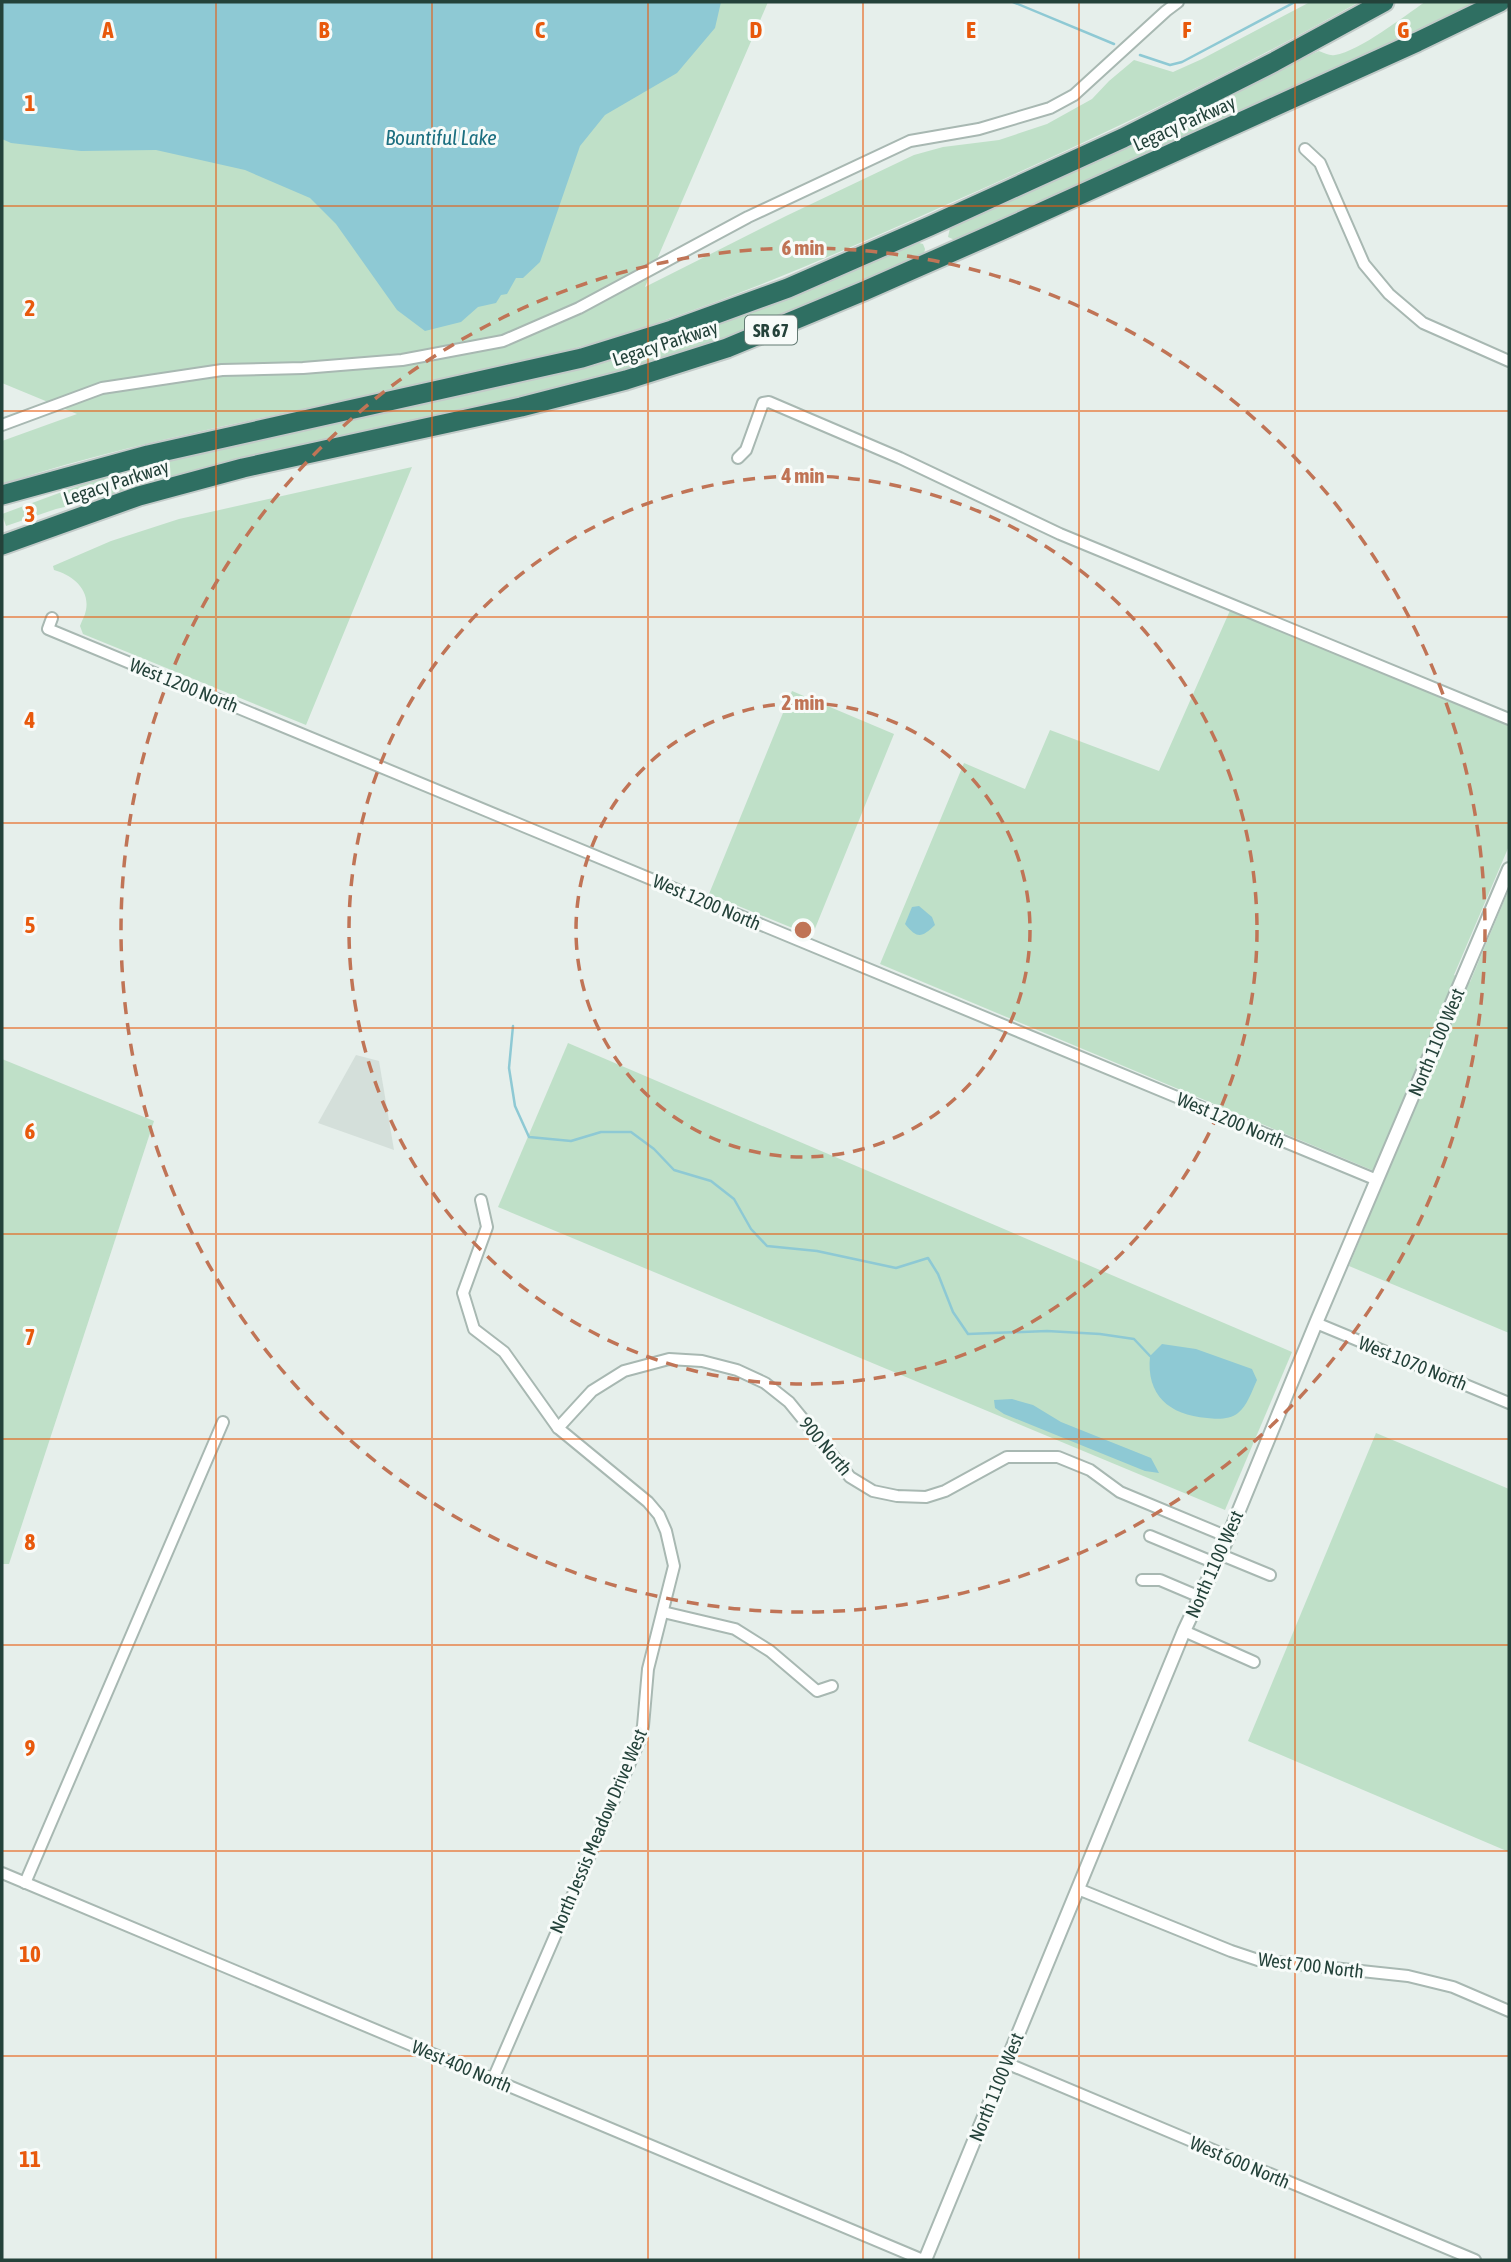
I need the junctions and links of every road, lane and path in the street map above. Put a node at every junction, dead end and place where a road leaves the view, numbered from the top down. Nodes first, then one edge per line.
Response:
1 (1178, 2) edge
2 (1384, 2) edge
3 (1500, 2) edge
4 (1305, 149) dead end
5 (1509, 361) edge
6 (2, 425) edge
7 (738, 458) dead end
8 (2, 495) edge
9 (2, 545) edge
10 (52, 618) dead end
11 (1509, 719) edge
12 (1509, 869) edge
13 (1377, 1181) junction
14 (481, 1200) dead end
15 (1316, 1323) junction
16 (1509, 1403) edge
17 (223, 1422) dead end
18 (558, 1429) junction
19 (1150, 1536) dead end
20 (1228, 1536) junction
21 (1217, 1559) junction
22 (1270, 1575) dead end
23 (1142, 1580) dead end
24 (1200, 1597) junction
25 (663, 1612) junction
26 (1184, 1632) junction
27 (1254, 1661) dead end
28 (832, 1686) dead end
29 (2, 1873) edge
30 (25, 1882) junction
31 (1078, 1889) junction
32 (1509, 2011) edge
33 (1006, 2063) junction
34 (493, 2079) junction
35 (924, 2260) edge
36 (1475, 2260) edge

1 - 6 street
2 - 8 highway, Legacy Parkway / SR 67
3 - 9 highway, Legacy Parkway / SR 67
4 - 5 street
7 - 11 street
10 - 13 street, West 1200 North
12 - 13 street, North 1100 West
13 - 15 street, North 1100 West
14 - 18 street, North Jessis Meadow Drive West
15 - 16 street, West 1070 North
15 - 20 street, North 1100 West
17 - 30 street
18 - 20 street, 900 North
18 - 25 street, North Jessis Meadow Drive West
19 - 21 street
20 - 21 street, North 1100 West
21 - 22 street
21 - 24 street, North 1100 West
23 - 24 street
24 - 26 street, North 1100 West
25 - 28 street
25 - 34 street, North Jessis Meadow Drive West
26 - 27 street
26 - 31 street, North 1100 West
29 - 30 street, West 400 North
30 - 34 street, West 400 North
31 - 32 street, West 700 North
31 - 33 street, North 1100 West
33 - 35 street, North 1100 West
33 - 36 street, West 600 North
34 - 35 street, West 400 North

